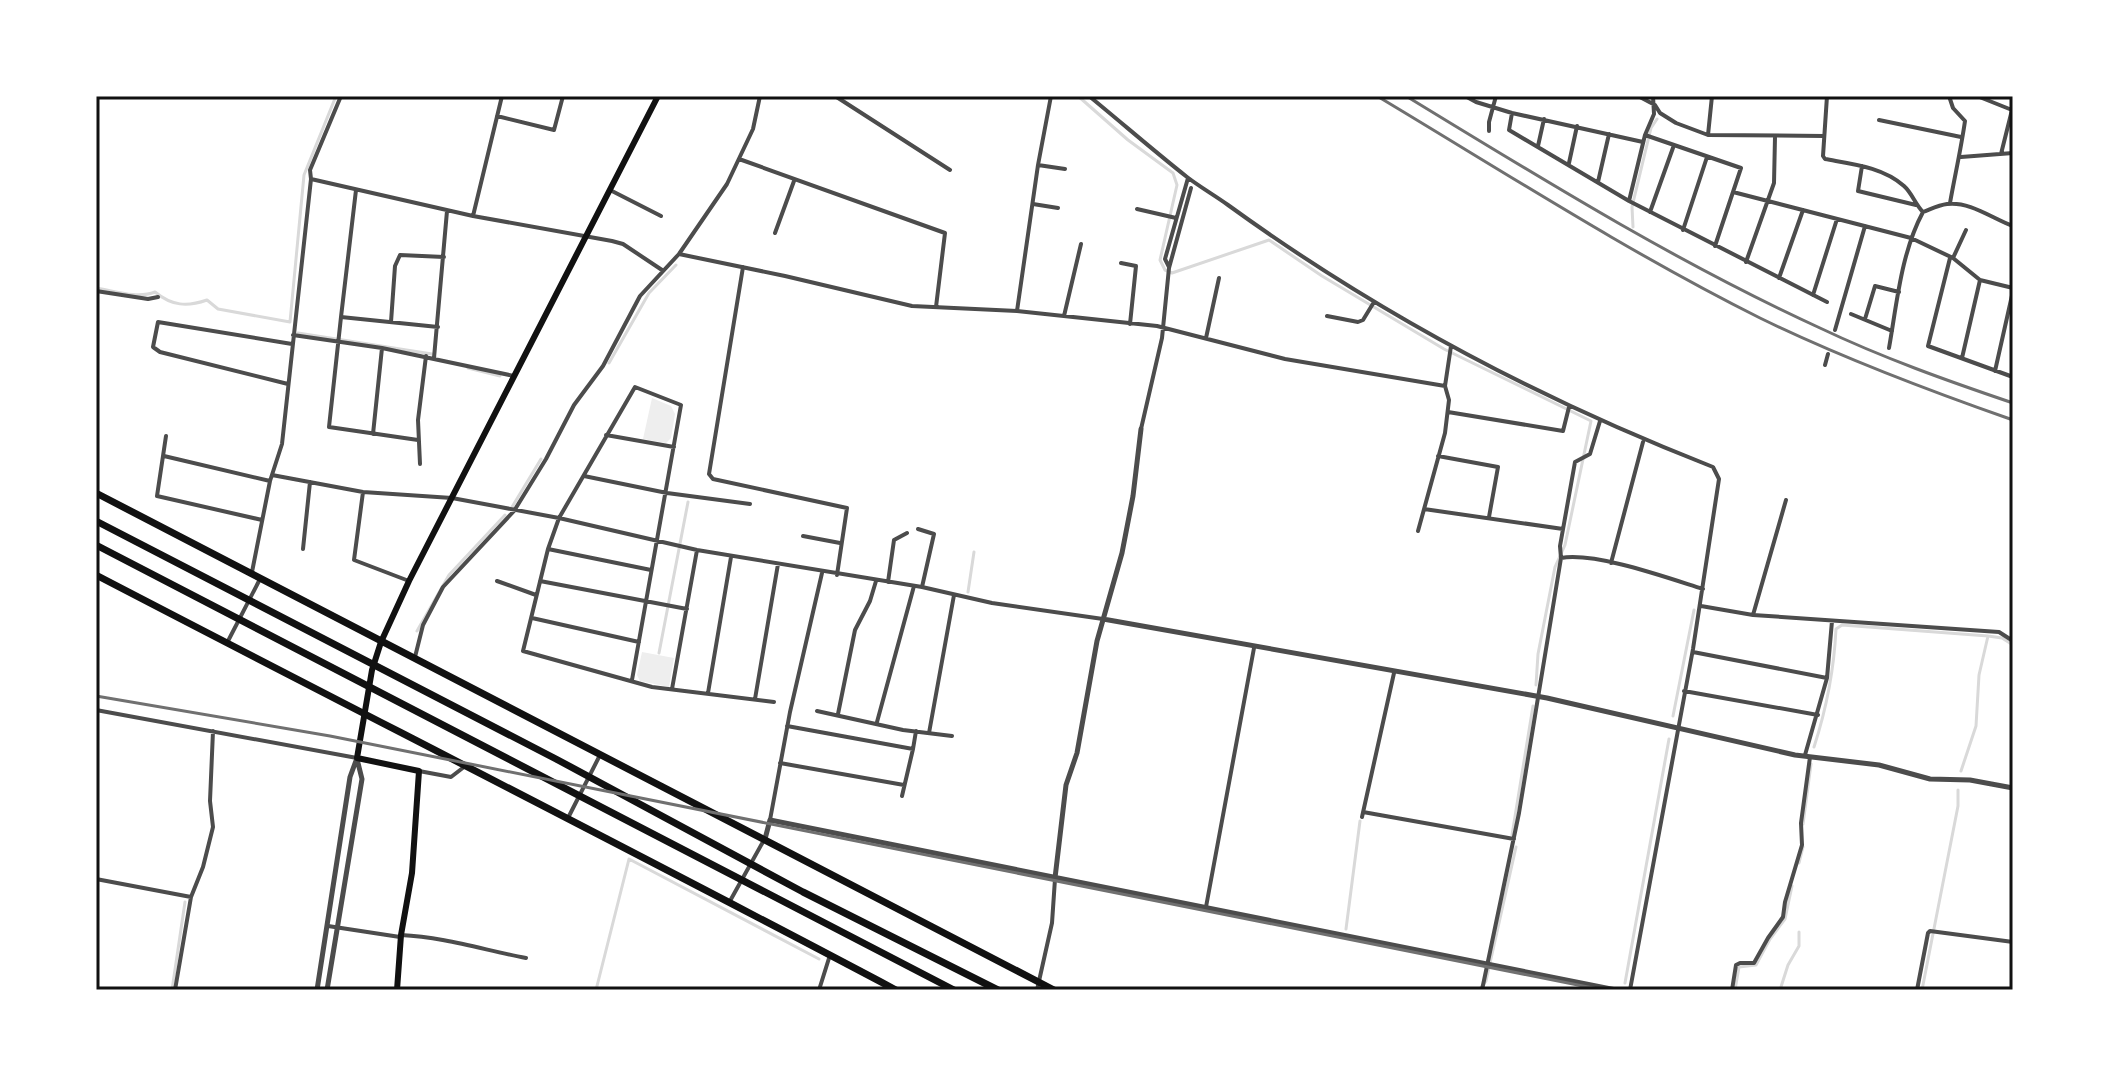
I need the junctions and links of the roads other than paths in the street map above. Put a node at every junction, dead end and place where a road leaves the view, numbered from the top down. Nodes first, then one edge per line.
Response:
1 (341, 96) edge
2 (502, 96) edge
3 (563, 96) edge
4 (658, 96) edge
5 (760, 96) edge
6 (835, 96) edge
7 (1051, 96) edge
8 (1089, 96) edge
9 (1465, 96) edge
10 (1496, 96) edge
11 (1638, 96) edge
12 (1653, 96) edge
13 (1712, 96) edge
14 (1827, 96) edge
15 (1949, 96) edge
16 (1977, 96) edge
17 (1655, 105) junction
18 (1493, 107) junction
19 (2012, 110) edge
20 (1512, 113) junction
21 (497, 116) junction
22 (1544, 119) junction
23 (1879, 120) dead end
24 (1577, 126) junction
25 (1489, 131) dead end
26 (1609, 134) junction
27 (1645, 135) junction
28 (1708, 135) junction
29 (1824, 136) junction
30 (1775, 137) junction
31 (1961, 137) junction
32 (1643, 142) junction
33 (1674, 145) junction
34 (1538, 146) junction
35 (2013, 153) edge
36 (2001, 154) junction
37 (1707, 157) junction
38 (1961, 157) junction
39 (739, 159) junction
40 (1568, 164) junction
41 (1038, 165) junction
42 (1862, 166) junction
43 (1065, 169) dead end
44 (950, 170) dead end
45 (1878, 171) junction
46 (1895, 173) dead end
47 (1188, 178) junction
48 (311, 179) junction
49 (794, 181) junction
50 (1598, 182) junction
51 (1191, 188) dead end
52 (356, 189) junction
53 (610, 190) junction
54 (1733, 192) junction
55 (1629, 201) junction
56 (1767, 202) junction
57 (1950, 203) junction
58 (1033, 204) junction
59 (1916, 205) junction
60 (1058, 208) dead end
61 (1137, 209) dead end
62 (1803, 210) junction
63 (447, 211) junction
64 (1650, 212) junction
65 (1923, 212) junction
66 (473, 216) junction
67 (661, 216) dead end
68 (1176, 218) junction
69 (1837, 219) junction
70 (1865, 226) junction
71 (2013, 226) edge
72 (1683, 230) junction
73 (1966, 230) dead end
74 (775, 233) dead end
75 (585, 234) junction
76 (1911, 238) junction
77 (1081, 244) dead end
78 (1715, 246) junction
79 (679, 254) junction
80 (444, 257) junction
81 (1951, 258) junction
82 (1746, 262) junction
83 (1121, 263) dead end
84 (743, 266) junction
85 (663, 271) junction
86 (1169, 271) junction
87 (1219, 278) dead end
88 (1779, 278) junction
89 (1980, 280) junction
90 (2013, 289) edge
91 (96, 291) edge
92 (1899, 292) junction
93 (1813, 295) junction
94 (158, 297) dead end
95 (1374, 302) junction
96 (1827, 302) dead end
97 (936, 307) junction
98 (1017, 311) junction
99 (1851, 314) dead end
100 (1064, 316) junction
101 (1327, 316) dead end
102 (341, 317) junction
103 (1865, 319) junction
104 (391, 322) junction
105 (1130, 324) junction
106 (438, 327) junction
107 (1163, 330) junction
108 (1835, 330) dead end
109 (1892, 331) junction
110 (293, 335) junction
111 (1206, 338) junction
112 (338, 340) junction
113 (292, 344) junction
114 (1451, 346) junction
115 (382, 348) junction
116 (1889, 348) dead end
117 (1828, 354) dead end
118 (426, 356) junction
119 (434, 358) junction
120 (1962, 358) junction
121 (1825, 365) dead end
122 (1995, 371) junction
123 (514, 376) junction
124 (2013, 377) edge
125 (288, 384) junction
126 (1445, 386) junction
127 (1569, 407) junction
128 (1448, 412) junction
129 (1600, 421) junction
130 (1141, 429) joint
131 (373, 434) junction
132 (606, 435) junction
133 (166, 436) dead end
134 (418, 440) junction
135 (1643, 441) junction
136 (674, 447) junction
137 (164, 456) junction
138 (1438, 456) junction
139 (420, 464) dead end
140 (272, 475) junction
141 (584, 476) junction
142 (270, 481) junction
143 (310, 482) junction
144 (363, 492) junction
145 (96, 493) edge
146 (667, 493) junction
147 (452, 498) junction
148 (1786, 500) dead end
149 (750, 504) dead end
150 (1424, 509) junction
151 (514, 511) junction
152 (1489, 517) junction
153 (559, 518) junction
154 (262, 520) junction
155 (96, 521) edge
156 (918, 529) dead end
157 (1563, 529) junction
158 (1418, 531) dead end
159 (907, 533) dead end
160 (803, 536) dead end
161 (658, 540) junction
162 (841, 543) junction
163 (96, 545) edge
164 (303, 549) dead end
165 (548, 549) junction
166 (697, 550) junction
167 (1561, 554) junction
168 (731, 556) junction
169 (1611, 563) junction
170 (778, 564) junction
171 (652, 570) junction
172 (822, 573) junction
173 (252, 574) junction
174 (96, 575) edge
175 (837, 575) junction
176 (260, 579) junction
177 (409, 581) junction
178 (497, 581) dead end
179 (539, 581) junction
180 (876, 581) junction
181 (888, 582) junction
182 (914, 586) junction
183 (922, 587) junction
184 (1703, 589) junction
185 (536, 595) junction
186 (954, 595) junction
187 (646, 603) junction
188 (1701, 606) junction
189 (687, 609) junction
190 (1753, 615) junction
191 (531, 618) junction
192 (1103, 619) junction
193 (1832, 621) junction
194 (2013, 641) edge
195 (381, 642) junction
196 (639, 642) junction
197 (227, 643) junction
198 (1254, 648) junction
199 (1693, 652) junction
200 (414, 659) junction
201 (1394, 673) junction
202 (1827, 678) junction
203 (632, 680) junction
204 (672, 689) junction
205 (1684, 691) junction
206 (708, 693) junction
207 (1539, 697) junction
208 (755, 699) junction
209 (774, 702) dead end
210 (96, 710) edge
211 (817, 711) dead end
212 (365, 712) junction
213 (838, 714) junction
214 (1818, 715) junction
215 (877, 722) junction
216 (787, 726) junction
217 (1677, 729) junction
218 (213, 731) junction
219 (916, 731) junction
220 (929, 733) junction
221 (952, 736) dead end
222 (913, 749) junction
223 (600, 755) junction
224 (1807, 757) junction
225 (357, 758) junction
226 (780, 763) junction
227 (465, 767) junction
228 (419, 771) junction
229 (904, 785) junction
230 (2013, 788) edge
231 (902, 796) dead end
232 (567, 820) junction
233 (770, 820) junction
234 (1514, 839) junction
235 (764, 840) junction
236 (1055, 878) junction
237 (96, 879) edge
238 (191, 897) junction
239 (729, 903) junction
240 (1206, 907) junction
241 (328, 926) junction
242 (338, 928) junction
243 (401, 936) junction
244 (2013, 942) edge
245 (830, 955) junction
246 (526, 958) dead end
247 (1489, 965) junction
248 (1039, 986) edge
249 (1482, 987) edge
250 (175, 990) edge
251 (317, 990) edge
252 (327, 990) edge
253 (397, 990) edge
254 (819, 990) edge
255 (896, 990) edge
256 (954, 990) edge
257 (998, 990) edge
258 (1054, 990) edge
259 (1616, 990) edge
260 (1630, 990) edge
261 (1732, 990) edge
262 (1917, 990) edge

1 - 48 street
2 - 21 street
3 - 21 street
4 - 53 main road
5 - 39 street
6 - 44 street
7 - 41 street
8 - 47 street
9 - 18 street
10 - 18 street
11 - 17 street
12 - 17 street
13 - 28 street
14 - 29 street
15 - 31 street
16 - 19 street
17 - 27 street
17 - 28 street
18 - 20 street
18 - 25 street
19 - 36 street
20 - 22 street
20 - 34 street
21 - 66 street
22 - 24 street
22 - 34 street
23 - 31 street
24 - 26 street
24 - 40 street
26 - 32 street
26 - 50 street
27 - 32 street
27 - 33 street
28 - 30 street
29 - 30 street
29 - 42 street
30 - 56 street
31 - 38 street
32 - 55 street
33 - 37 street
33 - 64 street
34 - 40 street
35 - 36 street
36 - 38 street
37 - 54 street
37 - 72 street
38 - 57 street
39 - 49 street
39 - 79 street
40 - 50 street
41 - 43 street
41 - 58 street
42 - 45 street
42 - 59 street
45 - 46 street
45 - 59 street
47 - 68 street
47 - 95 street
48 - 52 street
48 - 110 street
49 - 74 street
49 - 97 street
50 - 55 street
51 - 86 street
52 - 63 street
52 - 102 street
53 - 67 street
53 - 75 main road
54 - 56 street
54 - 78 street
55 - 64 street
56 - 62 street
56 - 82 street
57 - 65 street
57 - 71 street
58 - 60 street
58 - 98 street
59 - 65 street
61 - 68 street
62 - 69 street
62 - 88 street
63 - 66 street
63 - 80 street
64 - 72 street
65 - 76 street
66 - 75 street
68 - 86 street
69 - 70 street
69 - 93 street
70 - 76 street
70 - 108 street
72 - 78 street
73 - 81 street
75 - 85 street
75 - 123 main road
76 - 81 street
76 - 92 street
77 - 100 street
78 - 82 street
79 - 84 street
79 - 85 street
80 - 104 street
80 - 106 street
81 - 89 street
81 - 120 street
82 - 88 street
83 - 105 street
84 - 97 street
84 - 162 street
85 - 151 street
86 - 107 street
87 - 111 street
88 - 93 street
89 - 90 street
89 - 120 street
90 - 122 street
91 - 94 street
92 - 103 street
92 - 109 street
93 - 96 street
95 - 101 street
95 - 114 street
97 - 98 street
98 - 100 street
99 - 103 street
100 - 105 street
102 - 104 street
102 - 112 street
103 - 109 street
104 - 106 street
105 - 107 street
106 - 119 street
107 - 111 street
107 - 130 street
109 - 116 street
110 - 112 street
110 - 113 street
111 - 126 street
112 - 115 street
112 - 131 street
113 - 125 street
113 - 125 street
114 - 126 street
114 - 127 street
115 - 118 street
115 - 131 street
117 - 121 street
118 - 119 street
118 - 134 street
119 - 123 street
120 - 122 street
122 - 124 street
123 - 147 main road
125 - 140 street
126 - 128 street
127 - 128 street
127 - 129 street
128 - 138 street
129 - 135 street
129 - 157 street
130 - 192 street
131 - 134 street
132 - 136 street
132 - 136 street
132 - 141 street
133 - 137 street
134 - 139 street
135 - 169 street
135 - 184 street
136 - 146 street
137 - 142 street
137 - 154 street
138 - 150 street
138 - 152 street
140 - 142 street
140 - 143 street
141 - 146 street
141 - 153 street
142 - 154 street
143 - 144 street
143 - 164 street
144 - 147 street
144 - 177 street
145 - 173 highway
146 - 149 street
146 - 161 street
147 - 151 street
147 - 177 main road
148 - 190 street
150 - 152 street
150 - 158 street
151 - 153 street
151 - 200 street
152 - 157 street
153 - 161 street
153 - 165 street
154 - 173 street
155 - 257 highway
156 - 183 street
157 - 167 street
159 - 181 street
160 - 162 street
161 - 166 street
161 - 171 street
162 - 175 street
163 - 256 highway
165 - 171 street
165 - 179 street
166 - 168 street
166 - 189 street
167 - 169 street
167 - 207 street
168 - 170 street
168 - 206 street
169 - 184 street
170 - 172 street
170 - 208 street
171 - 187 street
172 - 175 street
172 - 216 street
173 - 176 highway
174 - 197 highway
175 - 180 street
176 - 195 highway
176 - 197 street
177 - 195 main road
178 - 185 street
179 - 185 street
179 - 187 street
180 - 181 street
180 - 213 street
181 - 182 street
182 - 183 street
182 - 215 street
183 - 186 street
184 - 188 street
185 - 191 street
186 - 192 street
186 - 220 street
187 - 189 street
187 - 196 street
188 - 190 street
188 - 199 street
189 - 204 street
190 - 193 street
191 - 196 street
191 - 203 street
192 - 198 street
192 - 236 street
193 - 194 street
193 - 202 street
195 - 200 highway
195 - 212 main road
196 - 203 street
197 - 212 highway
198 - 201 street
198 - 240 street
199 - 202 street
199 - 205 street
200 - 223 highway
201 - 207 street
201 - 234 street
202 - 214 street
203 - 204 street
204 - 206 street
205 - 214 street
205 - 217 street
206 - 208 street
207 - 217 street
207 - 234 street
208 - 209 street
210 - 218 street
211 - 213 street
212 - 225 main road
212 - 227 highway
213 - 215 street
214 - 224 street
215 - 219 street
216 - 222 street
216 - 226 street
217 - 224 street
217 - 260 street
218 - 225 street
218 - 238 street
219 - 220 street
219 - 222 street
220 - 221 street
222 - 229 street
223 - 232 street
223 - 235 highway
224 - 230 street
224 - 261 street
225 - 228 main road
225 - 241 street
225 - 242 street
226 - 229 street
226 - 233 street
227 - 228 street
227 - 232 highway
228 - 243 main road
229 - 231 street
232 - 239 highway
233 - 235 street
233 - 236 street
234 - 247 street
235 - 239 street
235 - 248 highway
236 - 240 street
236 - 248 street
237 - 238 street
238 - 250 street
239 - 245 highway
240 - 247 street
241 - 242 street
241 - 251 street
242 - 243 street
242 - 252 street
243 - 246 street
243 - 253 main road
244 - 262 street
245 - 254 street
245 - 255 highway
247 - 249 street
247 - 259 street
248 - 258 highway

